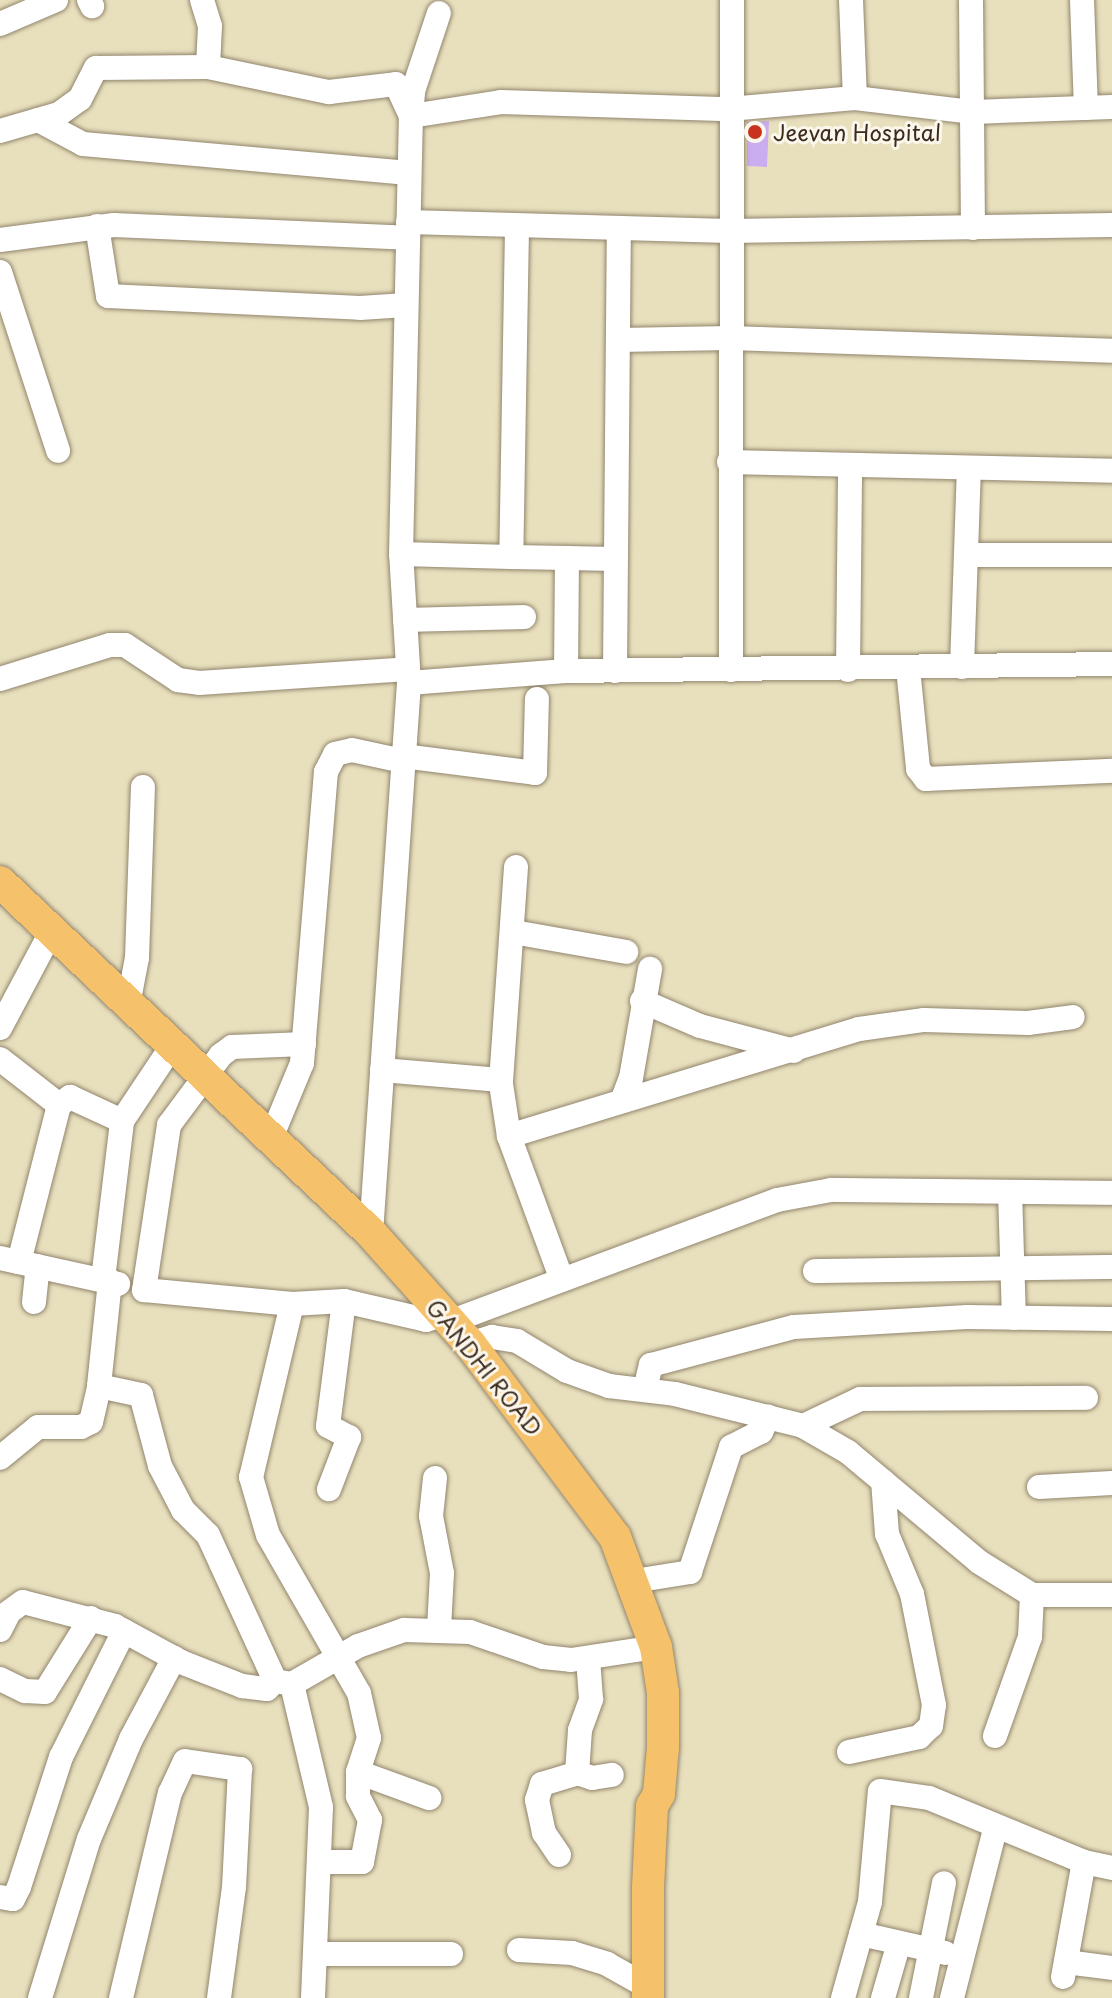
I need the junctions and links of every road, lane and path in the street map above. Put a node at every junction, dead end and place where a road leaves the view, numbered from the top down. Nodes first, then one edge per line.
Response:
1 (56, 0) edge
2 (202, 0) edge
3 (732, 0) edge
4 (851, 0) edge
5 (971, 0) edge
6 (1082, 0) edge
7 (439, 13) dead end
8 (0, 24) edge
9 (208, 67) junction
10 (855, 98) junction
11 (1112, 107) edge
12 (1086, 108) junction
13 (729, 109) junction
14 (973, 112) junction
15 (411, 116) junction
16 (38, 120) junction
17 (0, 131) edge
18 (409, 173) junction
19 (1112, 225) edge
20 (97, 226) junction
21 (517, 228) junction
22 (973, 228) junction
23 (619, 229) junction
24 (408, 230) junction
25 (729, 231) junction
26 (0, 240) edge
27 (0, 272) edge
28 (406, 305) junction
29 (730, 338) junction
30 (618, 340) junction
31 (1112, 351) edge
32 (58, 451) dead end
33 (729, 462) junction
34 (850, 465) junction
35 (969, 468) junction
36 (1112, 471) edge
37 (401, 554) junction
38 (966, 555) junction
39 (1112, 555) edge
40 (511, 557) junction
41 (567, 558) junction
42 (615, 559) junction
43 (524, 617) dead end
44 (405, 620) junction
45 (1112, 664) edge
46 (962, 667) junction
47 (908, 668) junction
48 (731, 670) junction
49 (848, 670) junction
50 (566, 671) junction
51 (615, 671) junction
52 (408, 676) junction
53 (0, 679) edge
54 (537, 699) dead end
55 (403, 758) junction
56 (1112, 771) edge
57 (143, 787) dead end
58 (516, 867) dead end
59 (0, 882) edge
60 (51, 932) junction
61 (513, 932) junction
62 (626, 952) dead end
63 (650, 969) dead end
64 (642, 1001) junction
65 (128, 1005) junction
66 (1073, 1017) dead end
67 (0, 1028) edge
68 (304, 1044) junction
69 (172, 1046) junction
70 (794, 1051) junction
71 (0, 1059) edge
72 (382, 1070) junction
73 (205, 1077) junction
74 (501, 1080) junction
75 (622, 1101) junction
76 (59, 1105) junction
77 (122, 1121) junction
78 (509, 1136) junction
79 (271, 1138) junction
80 (1010, 1192) junction
81 (1112, 1193) edge
82 (371, 1233) junction
83 (19, 1262) edge
84 (1112, 1267) edge
85 (1010, 1268) junction
86 (815, 1271) dead end
87 (107, 1280) junction
88 (562, 1280) junction
89 (144, 1290) junction
90 (344, 1301) junction
91 (34, 1302) dead end
92 (292, 1304) junction
93 (1014, 1318) junction
94 (1112, 1319) edge
95 (456, 1327) junction
96 (99, 1386) junction
97 (645, 1390) junction
98 (1086, 1398) dead end
99 (768, 1417) junction
100 (803, 1426) junction
101 (0, 1458) edge
102 (435, 1478) dead end
103 (883, 1481) junction
104 (1112, 1483) edge
105 (1039, 1487) dead end
106 (329, 1489) dead end
107 (634, 1581) junction
108 (1032, 1595) junction
109 (1112, 1595) edge
110 (91, 1618) junction
111 (439, 1629) junction
112 (0, 1630) edge
113 (124, 1631) junction
114 (656, 1647) junction
115 (174, 1658) junction
116 (588, 1658) junction
117 (337, 1659) junction
118 (0, 1679) edge
119 (284, 1682) junction
120 (995, 1736) dead end
121 (875, 1748) junction
122 (849, 1752) dead end
123 (358, 1772) junction
124 (577, 1773) junction
125 (612, 1775) dead end
126 (880, 1791) junction
127 (429, 1798) dead end
128 (995, 1829) junction
129 (559, 1855) dead end
130 (321, 1862) junction
131 (1084, 1862) junction
132 (1112, 1868) edge
133 (944, 1883) dead end
134 (0, 1897) edge
135 (861, 1934) junction
136 (899, 1943) junction
137 (519, 1950) dead end
138 (930, 1950) junction
139 (315, 1954) junction
140 (451, 1954) dead end
141 (963, 1956) junction
142 (1112, 1968) edge
143 (655, 1994) edge
144 (40, 1998) edge
145 (121, 1998) edge
146 (219, 1998) edge
147 (313, 1998) edge
148 (843, 1998) edge
149 (883, 1998) edge
150 (921, 1998) edge
151 (952, 1998) edge

1 - 8 street
2 - 9 street
3 - 13 street
4 - 10 street
5 - 14 street
6 - 12 street
7 - 15 street
9 - 15 street
9 - 16 street
10 - 13 street
10 - 14 street
11 - 12 street
12 - 14 street
13 - 15 street
13 - 25 street
14 - 22 street
15 - 18 street
16 - 17 street
16 - 18 street
18 - 24 street
19 - 22 street
20 - 24 street
20 - 26 street
20 - 28 street
21 - 23 street
21 - 24 street
21 - 40 street
22 - 25 street
23 - 25 street
23 - 30 street
24 - 28 street
25 - 29 street
27 - 32 street
28 - 37 street
29 - 30 street
29 - 31 street
29 - 33 street
30 - 42 street
33 - 34 street
33 - 48 street
34 - 35 street
34 - 49 street
35 - 36 street
35 - 38 street
37 - 40 street
37 - 44 street
38 - 39 street
38 - 46 street
40 - 41 street
41 - 42 street
41 - 50 street
42 - 51 street
43 - 44 street
44 - 52 street
45 - 46 street
46 - 47 street
47 - 49 street
47 - 56 street
48 - 49 street
48 - 51 street
50 - 51 street
50 - 52 street
52 - 53 street
52 - 55 street
54 - 55 street
55 - 68 street
55 - 72 street
57 - 65 street
58 - 61 street
59 - 60 main road, GANDHI ROAD
60 - 65 main road, GANDHI ROAD
60 - 67 street
61 - 62 street
61 - 74 street
63 - 64 street
64 - 70 street
64 - 75 street
65 - 69 main road, GANDHI ROAD
66 - 70 street
68 - 73 street
68 - 79 street
69 - 73 main road, GANDHI ROAD
69 - 77 street
70 - 75 street
71 - 76 street
72 - 74 street
72 - 82 street
73 - 79 main road, GANDHI ROAD
73 - 89 street
74 - 78 street
75 - 78 street
76 - 77 street
76 - 83 street
77 - 87 street
78 - 88 street
79 - 82 main road, GANDHI ROAD
80 - 81 street
80 - 85 street
80 - 88 street
82 - 95 main road, GANDHI ROAD
83 - 87 street
83 - 91 street
84 - 85 street
85 - 86 street
85 - 93 street
87 - 89 street
87 - 96 street
88 - 95 street
89 - 92 street
90 - 92 street
90 - 95 street
90 - 106 street
92 - 117 street
93 - 94 street
93 - 97 street
95 - 97 street
95 - 107 main road, GANDHI ROAD
96 - 101 street
96 - 119 street
97 - 99 street
98 - 100 street
99 - 100 street
99 - 107 street
100 - 103 street
102 - 111 street
103 - 108 street
103 - 121 street
104 - 105 street
107 - 114 main road, GANDHI ROAD
108 - 109 street
108 - 120 street
110 - 112 street
110 - 113 street
110 - 118 street
111 - 116 street
111 - 117 street
113 - 115 street
113 - 134 street
114 - 116 street
114 - 143 main road, GANDHI ROAD
115 - 119 street
115 - 144 street
116 - 124 street
117 - 119 street
117 - 123 street
119 - 130 street
121 - 122 street
121 - 126 street
123 - 127 street
123 - 130 street
124 - 125 street
124 - 129 street
126 - 128 street
126 - 135 street
128 - 131 street
128 - 141 street
130 - 139 street
131 - 132 street
131 - 142 street
133 - 138 street
135 - 136 street
135 - 148 street
136 - 138 street
136 - 149 street
137 - 143 street
138 - 141 street
138 - 150 street
139 - 140 street
139 - 147 street
141 - 151 street
145 - 146 street

